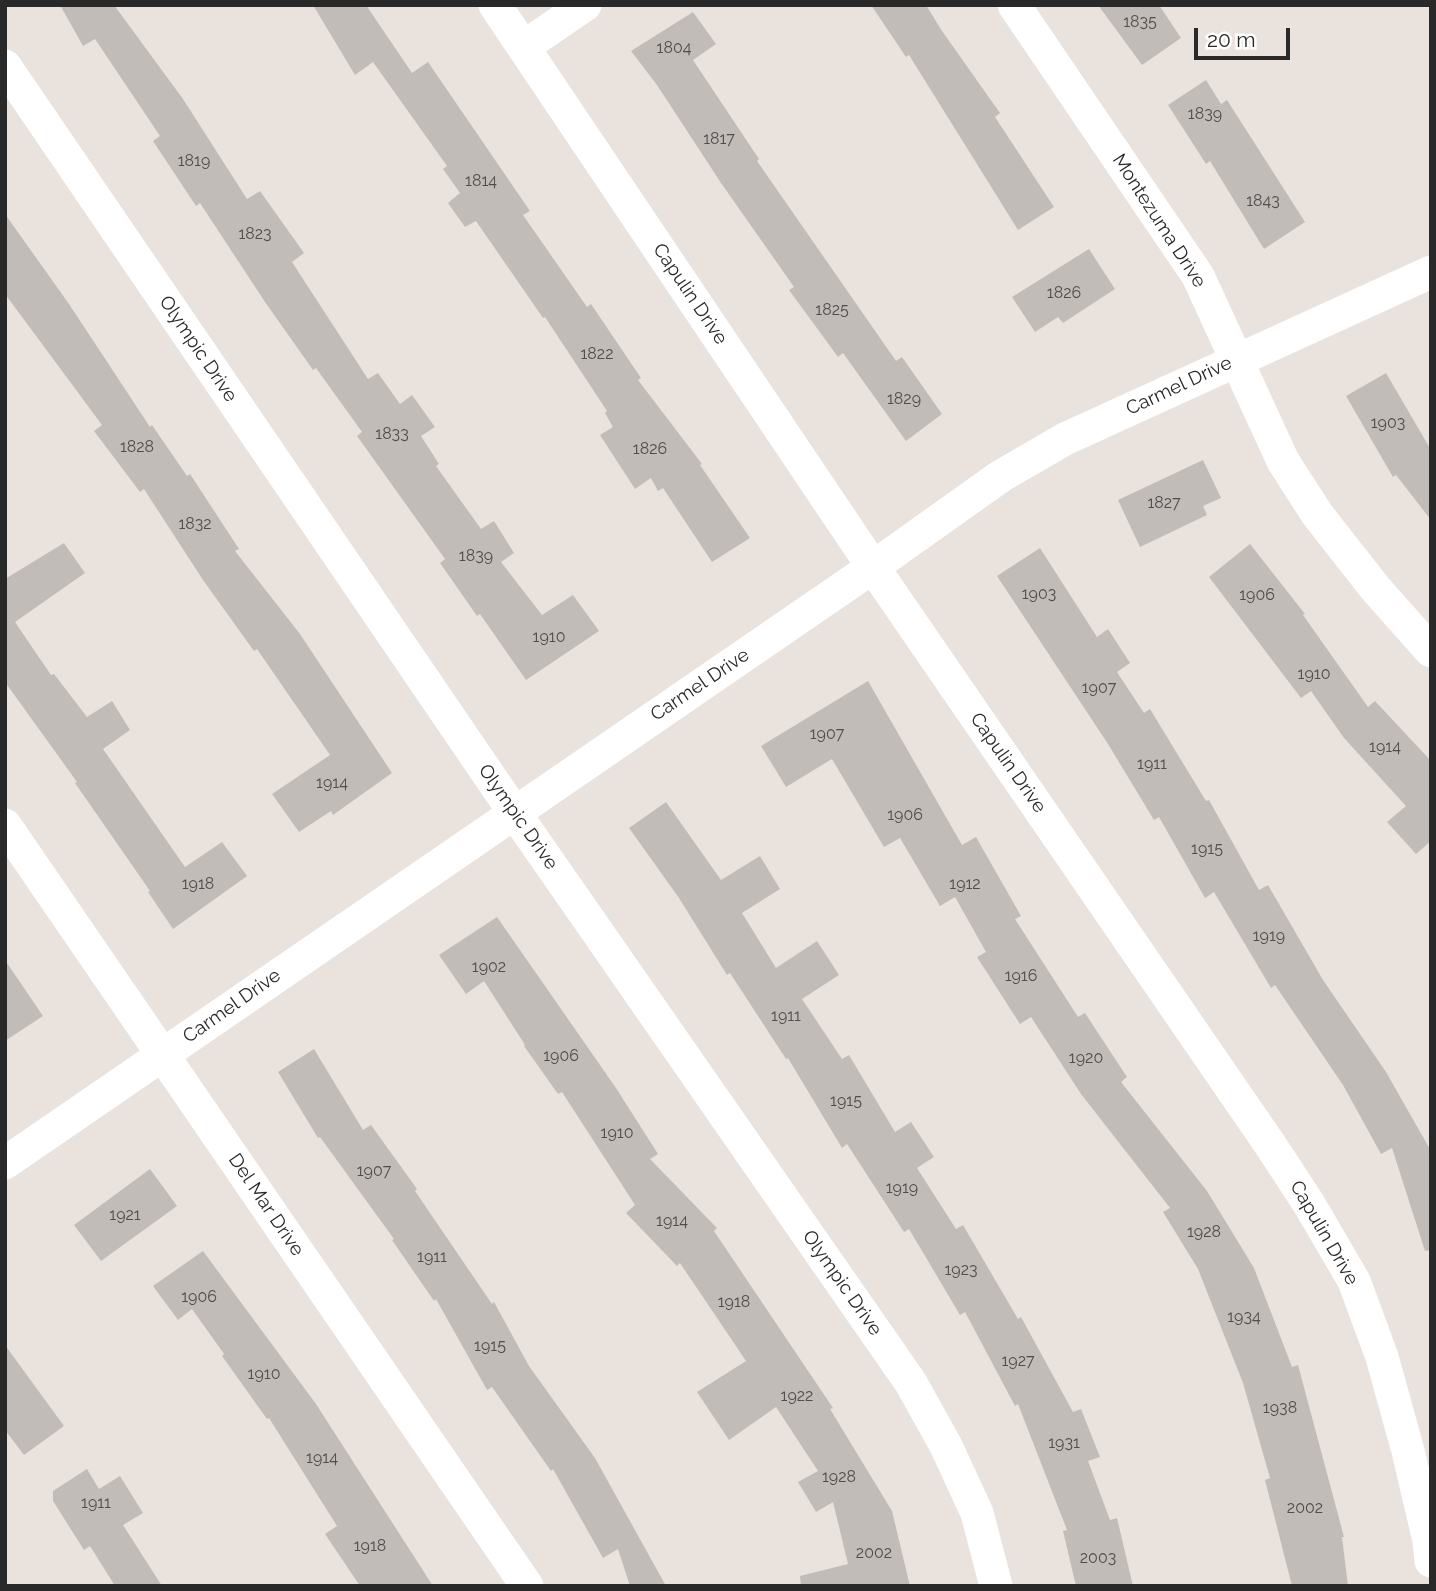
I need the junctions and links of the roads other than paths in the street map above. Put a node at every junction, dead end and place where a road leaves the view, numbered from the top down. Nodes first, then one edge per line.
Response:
1 (495, 5) edge
2 (586, 5) edge
3 (1014, 5) edge
4 (524, 46) junction
5 (5, 66) edge
6 (1431, 272) edge
7 (1238, 358) junction
8 (873, 567) junction
9 (1431, 651) edge
10 (514, 812) junction
11 (5, 825) edge
12 (163, 1054) junction
13 (5, 1163) edge
14 (1431, 1562) edge
15 (527, 1586) edge
16 (996, 1586) edge

1 - 4 street, Capulin Drive
2 - 4 street
3 - 7 street, Montezuma Drive
4 - 8 street, Capulin Drive
5 - 10 street, Olympic Drive
6 - 7 street, Carmel Drive
7 - 8 street, Carmel Drive
7 - 9 street, Montezuma Drive
8 - 10 street, Carmel Drive
8 - 14 street, Capulin Drive
10 - 12 street, Carmel Drive
10 - 16 street, Olympic Drive
11 - 12 street, Del Mar Drive
12 - 13 street, Carmel Drive
12 - 15 street, Del Mar Drive

